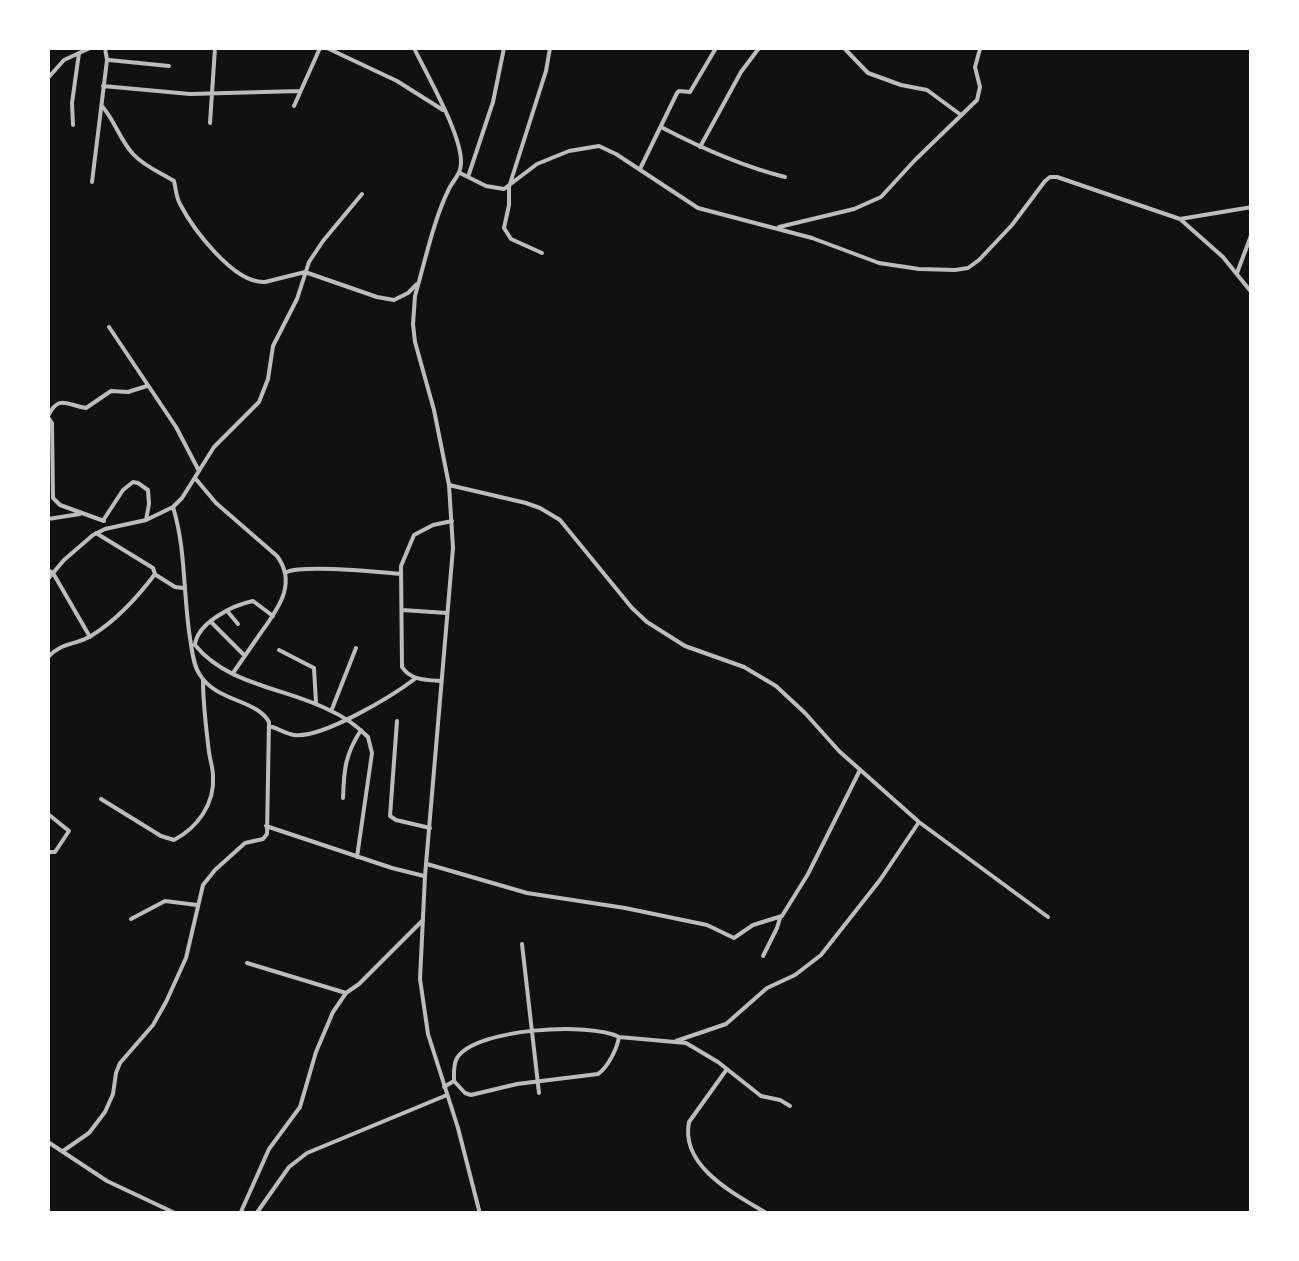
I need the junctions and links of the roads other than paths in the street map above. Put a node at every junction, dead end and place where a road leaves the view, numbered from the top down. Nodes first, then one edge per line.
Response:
1 (90, 48) edge
2 (105, 48) edge
3 (214, 48) edge
4 (323, 48) edge
5 (414, 48) edge
6 (504, 48) edge
7 (550, 48) edge
8 (716, 48) edge
9 (759, 48) edge
10 (844, 48) edge
11 (980, 49) edge
12 (79, 53) junction
13 (106, 60) junction
14 (168, 66) dead end
15 (48, 78) edge
16 (104, 86) junction
17 (300, 90) junction
18 (212, 94) junction
19 (102, 106) junction
20 (294, 106) dead end
21 (443, 110) junction
22 (961, 114) junction
23 (210, 123) dead end
24 (72, 125) dead end
25 (661, 127) junction
26 (700, 146) junction
27 (639, 169) junction
28 (460, 172) junction
29 (468, 177) junction
30 (785, 177) dead end
31 (92, 182) dead end
32 (508, 186) junction
33 (362, 194) dead end
34 (1252, 207) edge
35 (1180, 219) junction
36 (775, 228) junction
37 (1252, 233) edge
38 (542, 253) dead end
39 (306, 272) junction
40 (1238, 273) junction
41 (419, 282) junction
42 (1252, 293) edge
43 (109, 327) dead end
44 (147, 386) junction
45 (48, 417) edge
46 (50, 450) edge
47 (199, 470) junction
48 (195, 478) junction
49 (50, 484) edge
50 (449, 485) junction
51 (173, 507) junction
52 (84, 514) junction
53 (48, 519) edge
54 (146, 520) junction
55 (104, 521) junction
56 (452, 522) junction
57 (105, 528) junction
58 (96, 533) junction
59 (50, 572) edge
60 (286, 573) junction
61 (154, 574) junction
62 (401, 574) junction
63 (48, 579) edge
64 (183, 588) junction
65 (402, 610) junction
66 (227, 611) junction
67 (447, 614) junction
68 (273, 616) junction
69 (210, 622) junction
70 (238, 624) dead end
71 (90, 637) junction
72 (356, 648) dead end
73 (279, 650) dead end
74 (48, 656) edge
75 (245, 656) junction
76 (233, 673) junction
77 (416, 678) junction
78 (202, 680) junction
79 (441, 681) junction
80 (316, 704) junction
81 (332, 710) junction
82 (347, 720) junction
83 (397, 720) dead end
84 (269, 727) junction
85 (361, 730) junction
86 (860, 770) junction
87 (343, 798) dead end
88 (102, 799) dead end
89 (48, 814) edge
90 (919, 822) junction
91 (266, 826) junction
92 (430, 828) junction
93 (48, 852) edge
94 (356, 857) junction
95 (427, 864) junction
96 (426, 876) junction
97 (197, 905) junction
98 (1048, 917) dead end
99 (780, 918) junction
100 (131, 919) dead end
101 (423, 920) junction
102 (522, 944) dead end
103 (763, 956) dead end
104 (246, 963) dead end
105 (346, 992) junction
106 (531, 1030) junction
107 (618, 1037) junction
108 (676, 1041) junction
109 (727, 1069) junction
110 (454, 1081) junction
111 (537, 1082) junction
112 (444, 1087) junction
113 (539, 1093) dead end
114 (447, 1096) junction
115 (790, 1106) dead end
116 (48, 1142) edge
117 (62, 1152) junction
118 (177, 1214) edge
119 (240, 1214) edge
120 (256, 1214) edge
121 (480, 1214) edge
122 (768, 1214) edge

1 - 12 street
2 - 13 street
3 - 18 street
4 - 17 street
4 - 21 street
5 - 21 street
6 - 29 street
7 - 32 street
8 - 25 street
9 - 26 street
10 - 22 street
11 - 22 street
12 - 15 street
12 - 24 street
13 - 14 street
13 - 16 street
16 - 18 street
16 - 19 street
17 - 18 street
17 - 20 street
18 - 23 street
19 - 31 street
19 - 39 street
21 - 28 street
22 - 36 street
25 - 26 street
25 - 27 street
26 - 30 street
27 - 32 street
27 - 36 street
28 - 29 street
28 - 41 street
29 - 32 street
32 - 38 street
33 - 39 street
34 - 35 street
35 - 36 street
35 - 40 street
37 - 40 street
39 - 41 street
39 - 47 street
40 - 42 street
41 - 50 street
43 - 44 street
44 - 45 street
44 - 47 street
45 - 46 street
46 - 49 street
47 - 48 street
48 - 51 street
48 - 60 street
49 - 52 street
50 - 56 street
50 - 86 street
51 - 54 street
51 - 64 street
52 - 53 street
52 - 55 street
54 - 55 street
54 - 57 street
55 - 57 street
56 - 62 street
56 - 67 street
57 - 58 street
58 - 59 street
58 - 61 street
59 - 63 street
59 - 71 street
60 - 62 street
60 - 68 street
61 - 64 street
61 - 71 street
62 - 65 street
64 - 78 street
65 - 67 street
65 - 77 street
66 - 68 street
66 - 69 street
66 - 70 street
67 - 79 street
68 - 75 street
69 - 75 street
69 - 76 street
71 - 74 street
72 - 81 street
73 - 80 street
75 - 76 street
76 - 80 street
77 - 79 street
77 - 82 street
78 - 84 street
78 - 88 street
79 - 92 street
80 - 81 street
81 - 82 street
82 - 84 street
82 - 85 street
83 - 92 street
84 - 91 street
85 - 87 street
85 - 94 street
86 - 90 street
86 - 99 street
89 - 93 street
90 - 98 street
90 - 108 street
91 - 94 street
91 - 97 street
92 - 95 street
94 - 96 street
95 - 96 street
95 - 99 street
96 - 101 street
97 - 100 street
97 - 117 street
99 - 103 street
101 - 105 street
101 - 112 street
102 - 106 street
104 - 105 street
105 - 119 street
106 - 107 street
106 - 110 street
106 - 111 street
107 - 108 street
107 - 111 street
108 - 109 street
109 - 115 street
109 - 122 street
110 - 111 street
110 - 112 street
111 - 113 street
112 - 114 street
114 - 120 street
114 - 121 street
116 - 117 street
117 - 118 street

